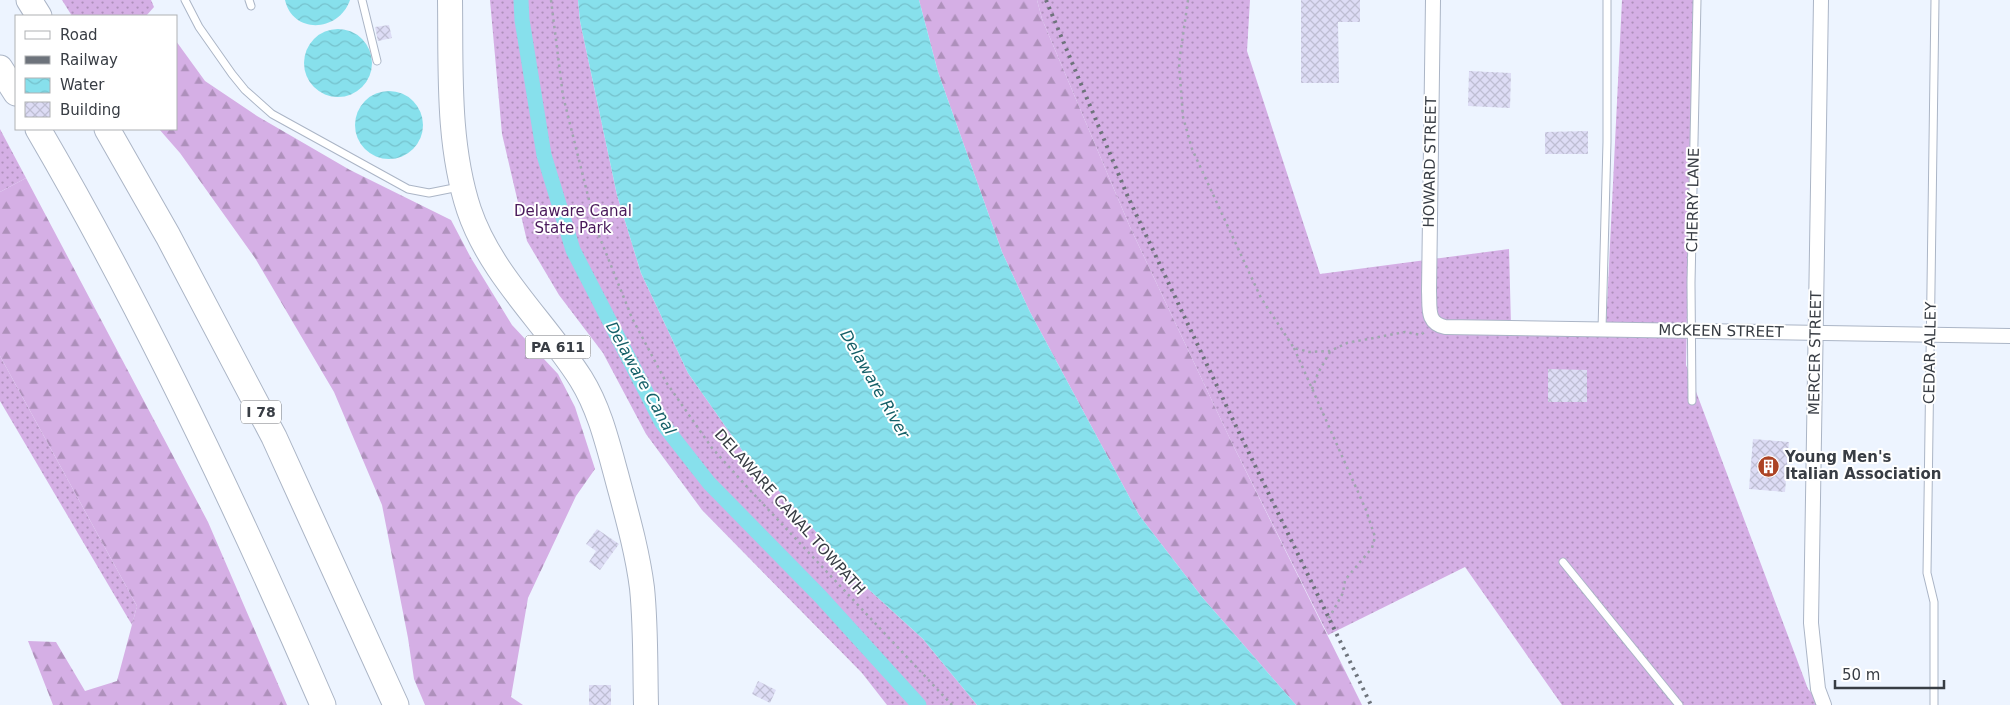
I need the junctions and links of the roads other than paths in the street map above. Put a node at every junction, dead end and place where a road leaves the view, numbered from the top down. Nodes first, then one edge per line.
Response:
1 (29, 0) edge
2 (185, 0) edge
3 (362, 0) edge
4 (450, 0) edge
5 (1433, 0) edge
6 (1607, 0) edge
7 (1697, 0) edge
8 (1821, 0) edge
9 (1934, 0) edge
10 (38, 15) edge
11 (377, 61) dead end
12 (0, 68) edge
13 (15, 91) edge
14 (39, 130) edge
15 (108, 130) edge
16 (463, 186) junction
17 (1434, 322) joint
18 (1602, 329) junction
19 (1692, 331) junction
20 (1815, 333) junction
21 (1930, 334) junction
22 (2010, 336) edge
23 (1692, 401) dead end
24 (1563, 562) dead end
25 (323, 705) edge
26 (396, 705) edge
27 (646, 705) edge
28 (1679, 705) edge
29 (1824, 705) edge
30 (1934, 705) edge

1 - 10 highway
2 - 16 lane
3 - 11 lane
4 - 16 highway, PA 611
5 - 17 street, HOWARD STREET
6 - 18 lane
7 - 19 lane, CHERRY LANE
8 - 20 street, MERCER STREET
9 - 21 lane, CEDAR ALLEY
12 - 13 highway
14 - 25 highway
15 - 26 highway, I 78
16 - 27 highway, PA 611
17 - 18 street, MCKEEN STREET
18 - 19 street, MCKEEN STREET
19 - 20 street, MCKEEN STREET
19 - 23 lane, CHERRY LANE
20 - 21 street, MCKEEN STREET
20 - 29 street, MERCER STREET
21 - 22 street, MCKEEN STREET
21 - 30 lane, CEDAR ALLEY
24 - 28 lane

